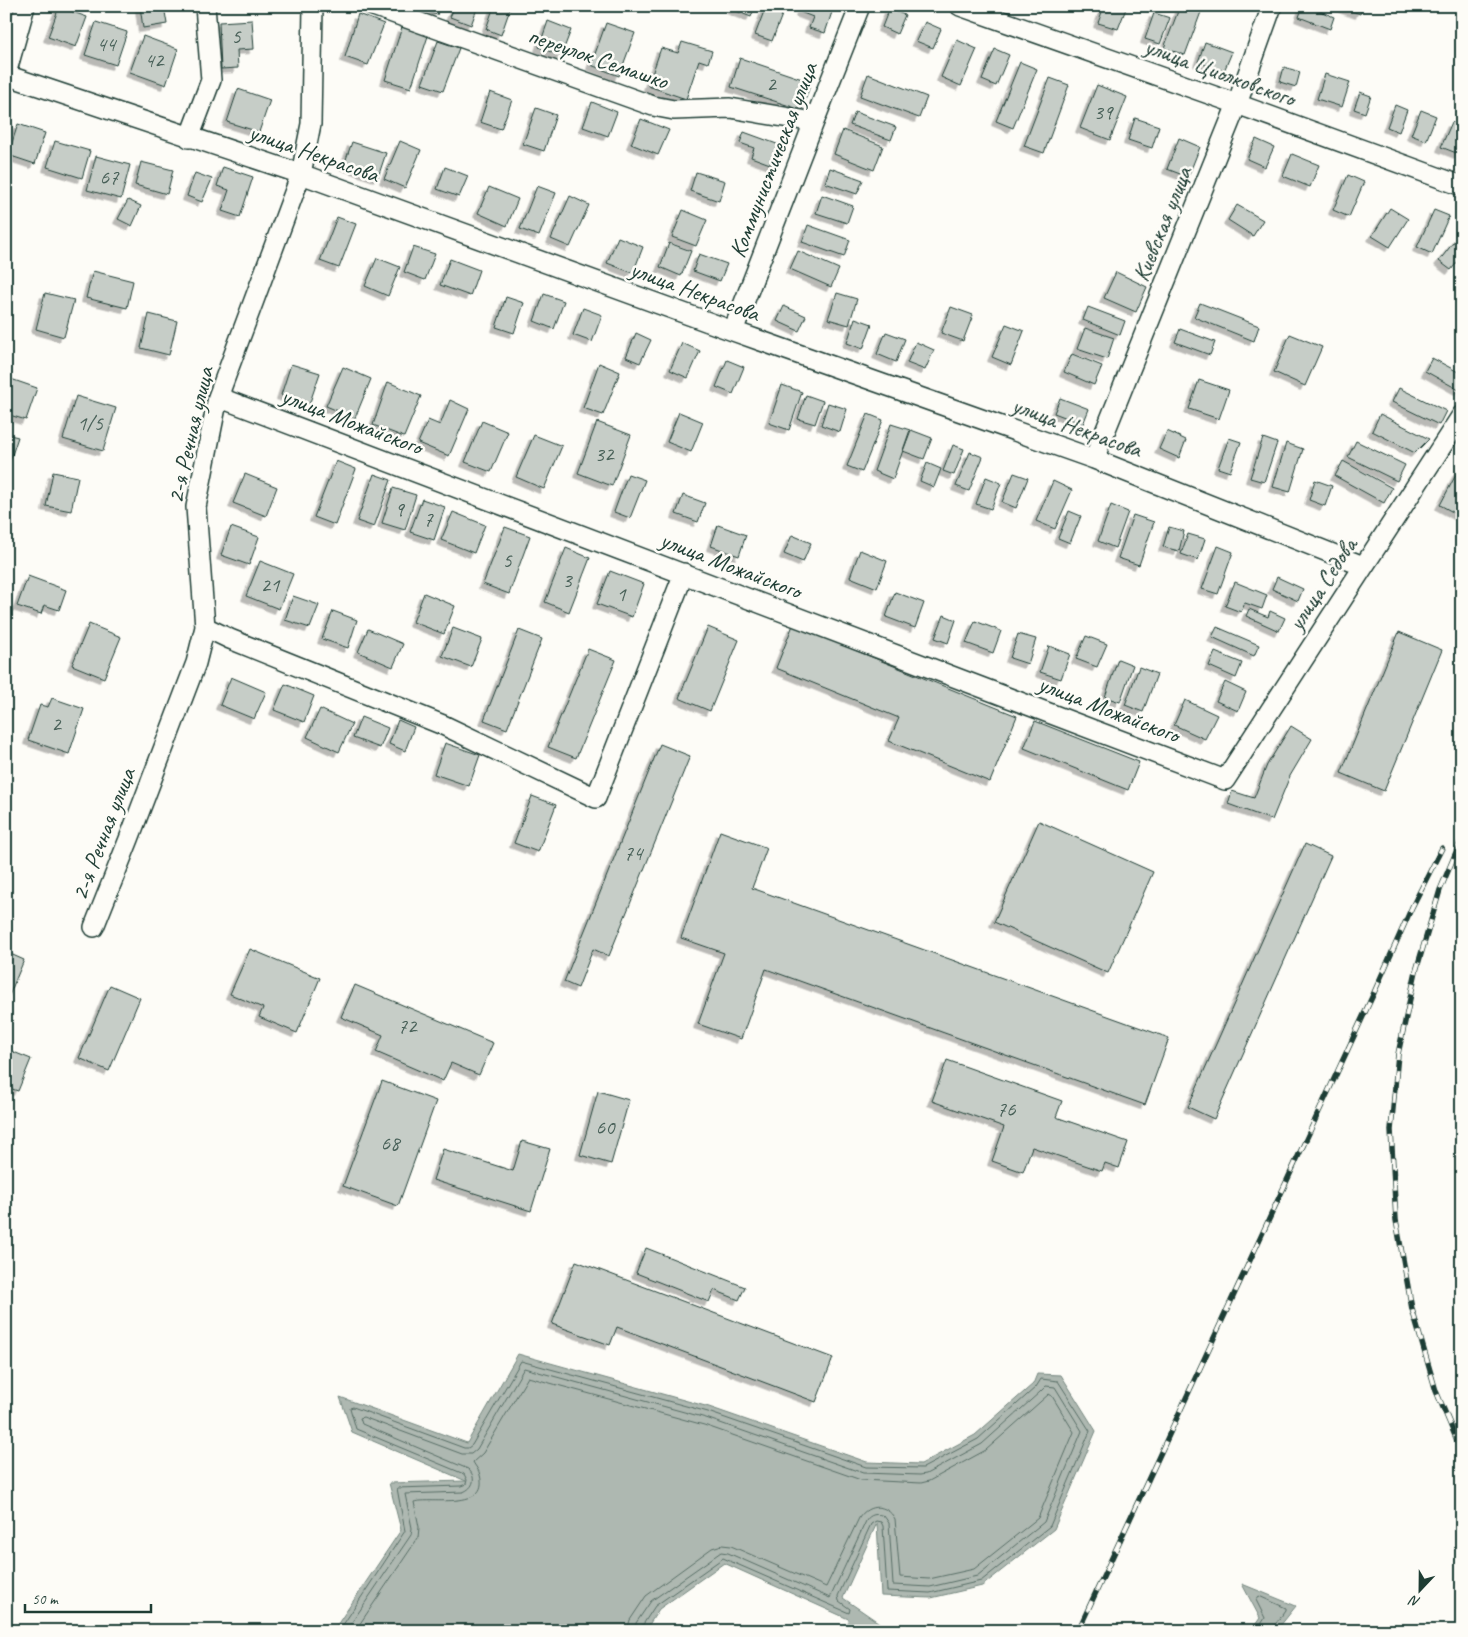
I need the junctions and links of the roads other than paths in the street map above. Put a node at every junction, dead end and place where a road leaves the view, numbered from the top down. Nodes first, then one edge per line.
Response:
1 (24, 6) edge
2 (205, 6) edge
3 (313, 6) edge
4 (373, 6) edge
5 (860, 6) edge
6 (960, 6) edge
7 (1272, 6) edge
8 (6, 75) edge
9 (1237, 104) junction
10 (814, 122) junction
11 (189, 138) junction
12 (301, 174) junction
13 (1462, 186) edge
14 (733, 331) junction
15 (218, 397) junction
16 (1462, 415) edge
17 (1094, 459) junction
18 (1363, 566) junction
19 (684, 573) junction
20 (205, 627) junction
21 (1225, 780) joint
22 (94, 927) dead end

1 - 8 street
2 - 11 street
3 - 12 street, 2-я Речная улица
4 - 10 street, переулок Семашко
5 - 10 street, Коммунистическая улица
6 - 9 street, улица Циолковского
7 - 9 street, Киевская улица
8 - 11 street, улица Некрасова
9 - 13 street, улица Циолковского
9 - 17 street, Киевская улица
10 - 14 street, Коммунистическая улица
11 - 12 street, улица Некрасова
12 - 14 street, улица Некрасова
12 - 15 street, 2-я Речная улица
14 - 17 street, улица Некрасова
15 - 19 street, улица Можайского
15 - 20 street, 2-я Речная улица
16 - 18 street, улица Седова
17 - 18 street, улица Некрасова
18 - 21 street, улица Седова
19 - 20 street
19 - 21 street, улица Можайского
20 - 22 street, 2-я Речная улица

